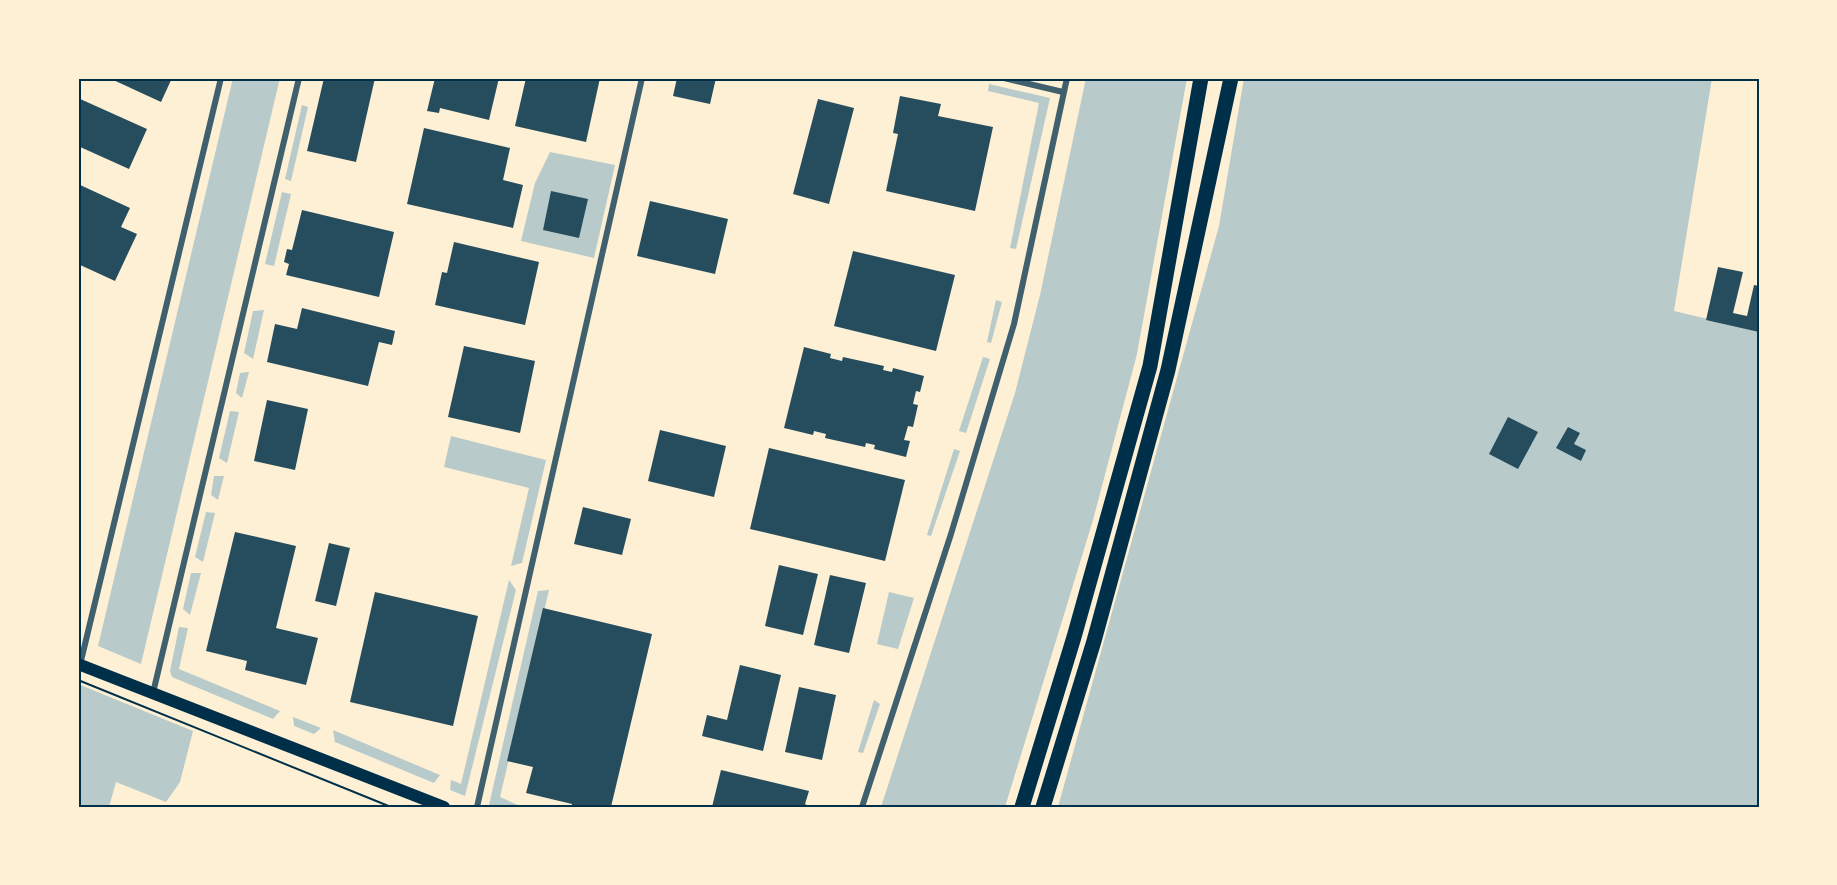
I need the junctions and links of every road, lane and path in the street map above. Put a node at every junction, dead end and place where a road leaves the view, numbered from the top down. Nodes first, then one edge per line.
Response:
1 (221, 78) edge
2 (299, 78) edge
3 (642, 78) edge
4 (1004, 78) edge
5 (1066, 78) edge
6 (1201, 78) edge
7 (1231, 78) edge
8 (1063, 93) junction
9 (79, 664) edge
10 (78, 680) edge
11 (153, 693) junction
12 (392, 807) edge
13 (444, 807) edge
14 (477, 807) edge
15 (862, 807) edge
16 (1022, 807) edge
17 (1043, 807) edge

1 - 9 street
2 - 11 street
3 - 14 street
4 - 8 street
5 - 8 street
6 - 16 highway
7 - 17 highway
8 - 15 street
9 - 11 main road
10 - 12 path
11 - 13 main road

